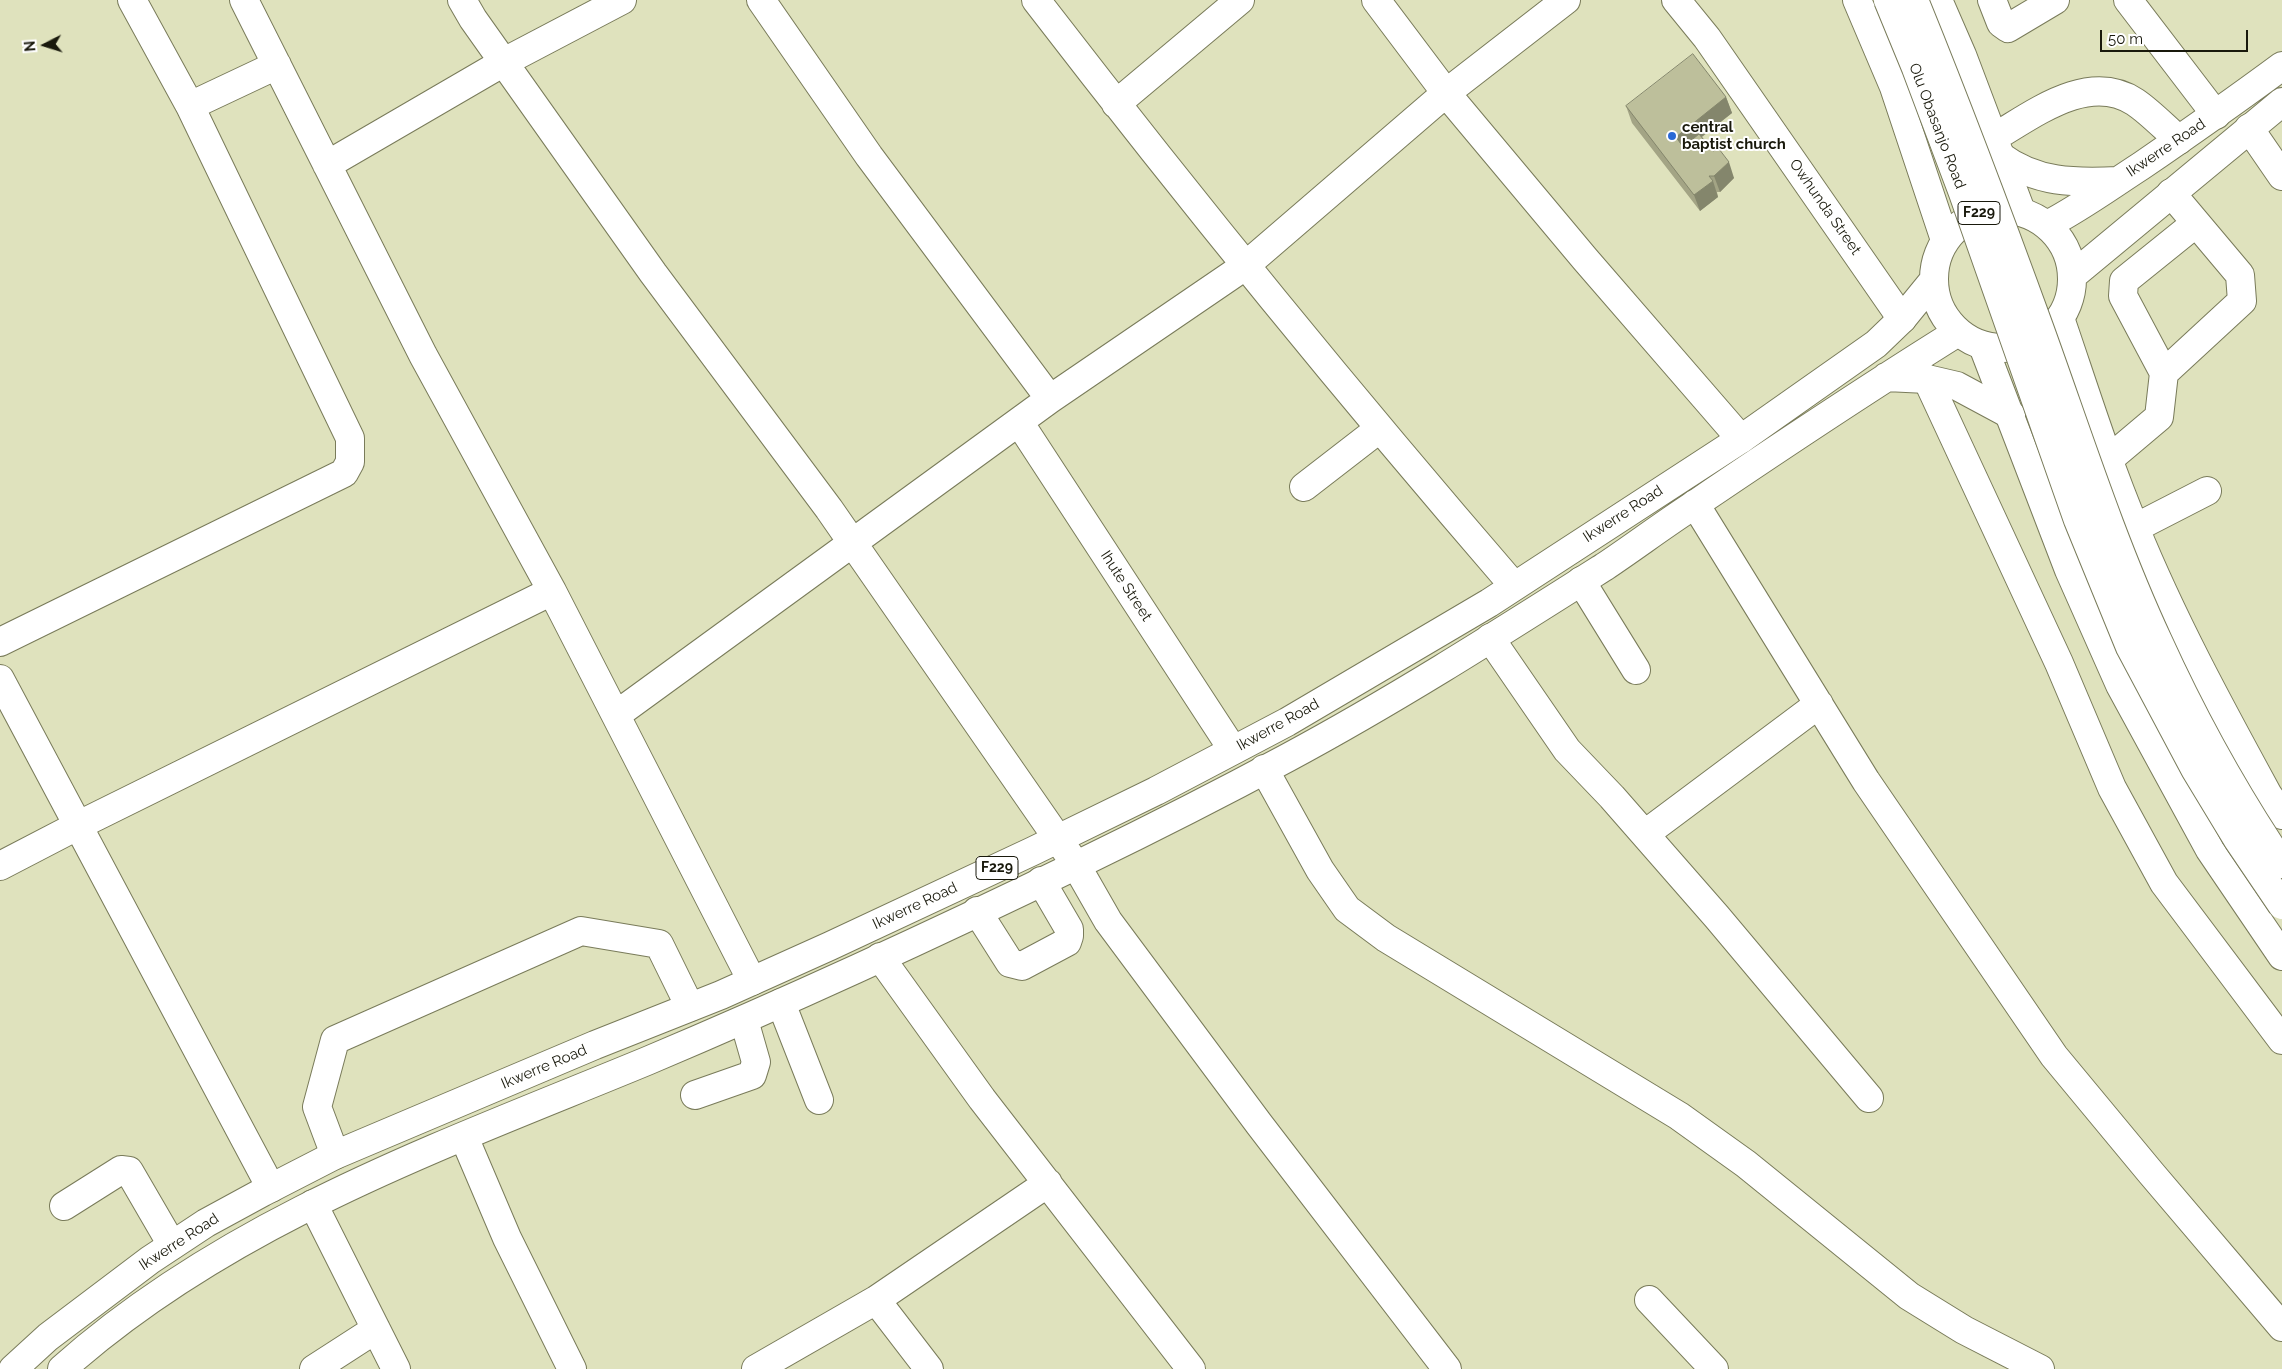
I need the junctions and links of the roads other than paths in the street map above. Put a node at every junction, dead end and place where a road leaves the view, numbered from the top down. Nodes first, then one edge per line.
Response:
1 (132, 0) edge
2 (244, 0) edge
3 (462, 0) edge
4 (622, 0) edge
5 (760, 0) edge
6 (1036, 0) edge
7 (1240, 0) edge
8 (1376, 0) edge
9 (1566, 0) edge
10 (1676, 0) edge
11 (1857, 0) edge
12 (1888, 0) edge
13 (1914, 0) edge
14 (1938, 0) edge
15 (1992, 0) edge
16 (2128, 0) edge
17 (2053, 1) edge
18 (1962, 55) junction
19 (504, 62) junction
20 (277, 65) junction
21 (2282, 66) edge
22 (1894, 86) junction
23 (1446, 93) junction
24 (2282, 102) edge
25 (1116, 104) junction
26 (190, 106) junction
27 (2216, 115) junction
28 (2249, 128) junction
29 (2179, 140) junction
30 (1996, 147) junction
31 (327, 165) junction
32 (2282, 176) edge
33 (2118, 181) junction
34 (2171, 193) junction
35 (2022, 212) junction
36 (2196, 223) junction
37 (2047, 225) junction
38 (1945, 240) junction
39 (1245, 266) junction
40 (2072, 276) junction
41 (1933, 281) junction
42 (2060, 318) junction
43 (1902, 319) junction
44 (1958, 332) junction
45 (1984, 346) junction
46 (2164, 373) junction
47 (1886, 377) junction
48 (1927, 378) junction
49 (1050, 399) junction
50 (2011, 415) junction
51 (1019, 422) junction
52 (1379, 429) junction
53 (1740, 438) junction
54 (2110, 466) junction
55 (1304, 487) dead end
56 (2207, 491) dead end
57 (2041, 495) junction
58 (1695, 504) junction
59 (2135, 528) junction
60 (853, 544) junction
61 (1581, 581) junction
62 (1514, 586) junction
63 (552, 591) junction
64 (1490, 638) junction
65 (0, 642) edge
66 (1636, 670) dead end
67 (0, 679) edge
68 (1819, 704) junction
69 (616, 715) junction
70 (1233, 750) junction
71 (1264, 769) junction
72 (2277, 799) edge
73 (77, 826) junction
74 (1645, 834) junction
75 (1057, 839) junction
76 (2282, 864) edge
77 (1076, 865) junction
78 (0, 866) edge
79 (1041, 881) junction
80 (2282, 905) edge
81 (977, 911) junction
82 (2282, 956) edge
83 (880, 957) junction
84 (752, 981) junction
85 (781, 1003) junction
86 (690, 1007) junction
87 (744, 1020) junction
88 (2282, 1040) edge
89 (695, 1095) dead end
90 (1869, 1098) dead end
91 (819, 1100) dead end
92 (464, 1137) junction
93 (336, 1156) junction
94 (1048, 1183) junction
95 (271, 1188) junction
96 (312, 1204) junction
97 (64, 1206) dead end
98 (172, 1245) junction
99 (876, 1300) junction
100 (1649, 1300) dead end
101 (2282, 1327) edge
102 (376, 1329) junction
103 (13, 1369) edge
104 (62, 1369) edge
105 (314, 1369) edge
106 (396, 1369) edge
107 (572, 1369) edge
108 (756, 1369) edge
109 (929, 1369) edge
110 (1191, 1369) edge
111 (1447, 1369) edge
112 (1714, 1369) edge
113 (2040, 1369) edge

1 - 26 street
2 - 20 street
3 - 19 street
4 - 19 street
5 - 49 street
6 - 25 street
7 - 25 street
8 - 23 street
9 - 23 street
10 - 43 street, Owhunda Street
11 - 22 street
12 - 80 street, Olu Obasanjo Road, bridge
13 - 76 street, Olu Obasanjo Road, bridge
14 - 18 street
15 - 17 street
16 - 27 street
18 - 22 street
18 - 30 street
19 - 31 street
19 - 60 street
20 - 26 street
20 - 31 street
21 - 27 street, Ikwerre Road
22 - 38 street
23 - 39 street
23 - 53 street
24 - 28 street
25 - 39 street
26 - 65 street
27 - 29 street, Ikwerre Road
28 - 32 street
28 - 34 street
29 - 30 street
29 - 33 street, Ikwerre Road
30 - 33 street
30 - 35 street
31 - 63 street
33 - 37 street, Ikwerre Road
34 - 36 street
34 - 40 street
35 - 37 street, F229
35 - 38 street, F229
36 - 46 street
36 - 46 street
37 - 40 street, F229
38 - 41 street, F229
39 - 49 street
39 - 52 street
40 - 42 street, F229
41 - 43 street, Ikwerre Road / F229
41 - 44 street, F229
42 - 45 street, F229
42 - 54 street
43 - 53 street, Ikwerre Road / F229
44 - 45 street, F229
44 - 47 street, Ikwerre Road / F229
45 - 50 street
46 - 54 street
47 - 48 street
47 - 58 street, Ikwerre Road / F229
48 - 50 street
48 - 88 street
49 - 51 street
50 - 57 street
51 - 60 street
51 - 70 street, Ihute Street
52 - 55 street
52 - 62 street
53 - 62 street, Ikwerre Road / F229
54 - 57 street
54 - 59 street
56 - 59 street
57 - 82 street
58 - 61 street, Ikwerre Road / F229
58 - 68 street
59 - 72 street
60 - 69 street
60 - 75 street
61 - 64 street, Ikwerre Road / F229
61 - 66 street
62 - 70 street, Ikwerre Road / F229
63 - 69 street
63 - 73 street
64 - 71 street, Ikwerre Road / F229
64 - 74 street
67 - 73 street
68 - 74 street
68 - 101 street
69 - 84 street
70 - 75 street, Ikwerre Road / F229
71 - 77 street, Ikwerre Road / F229
71 - 113 street
73 - 78 street
73 - 95 street
74 - 90 street
75 - 77 street
75 - 84 street, Ikwerre Road / F229
77 - 79 street, Ikwerre Road / F229
77 - 111 street
79 - 81 street, Ikwerre Road / F229
79 - 81 street
81 - 83 street, Ikwerre Road / F229
83 - 85 street, Ikwerre Road / F229
83 - 94 street
84 - 86 street, Ikwerre Road / F229
85 - 87 street, Ikwerre Road / F229
85 - 91 street
86 - 93 street, Ikwerre Road / F229
86 - 93 street
87 - 89 street
87 - 92 street, Ikwerre Road / F229
92 - 96 street, Ikwerre Road / F229
92 - 107 street
93 - 95 street, Ikwerre Road / F229
94 - 99 street
94 - 110 street
95 - 98 street, Ikwerre Road / F229
96 - 102 street
96 - 104 street, Ikwerre Road / F229
97 - 98 street
98 - 103 street, Ikwerre Road / F229
99 - 108 street
99 - 109 street
100 - 112 street
102 - 105 street
102 - 106 street

